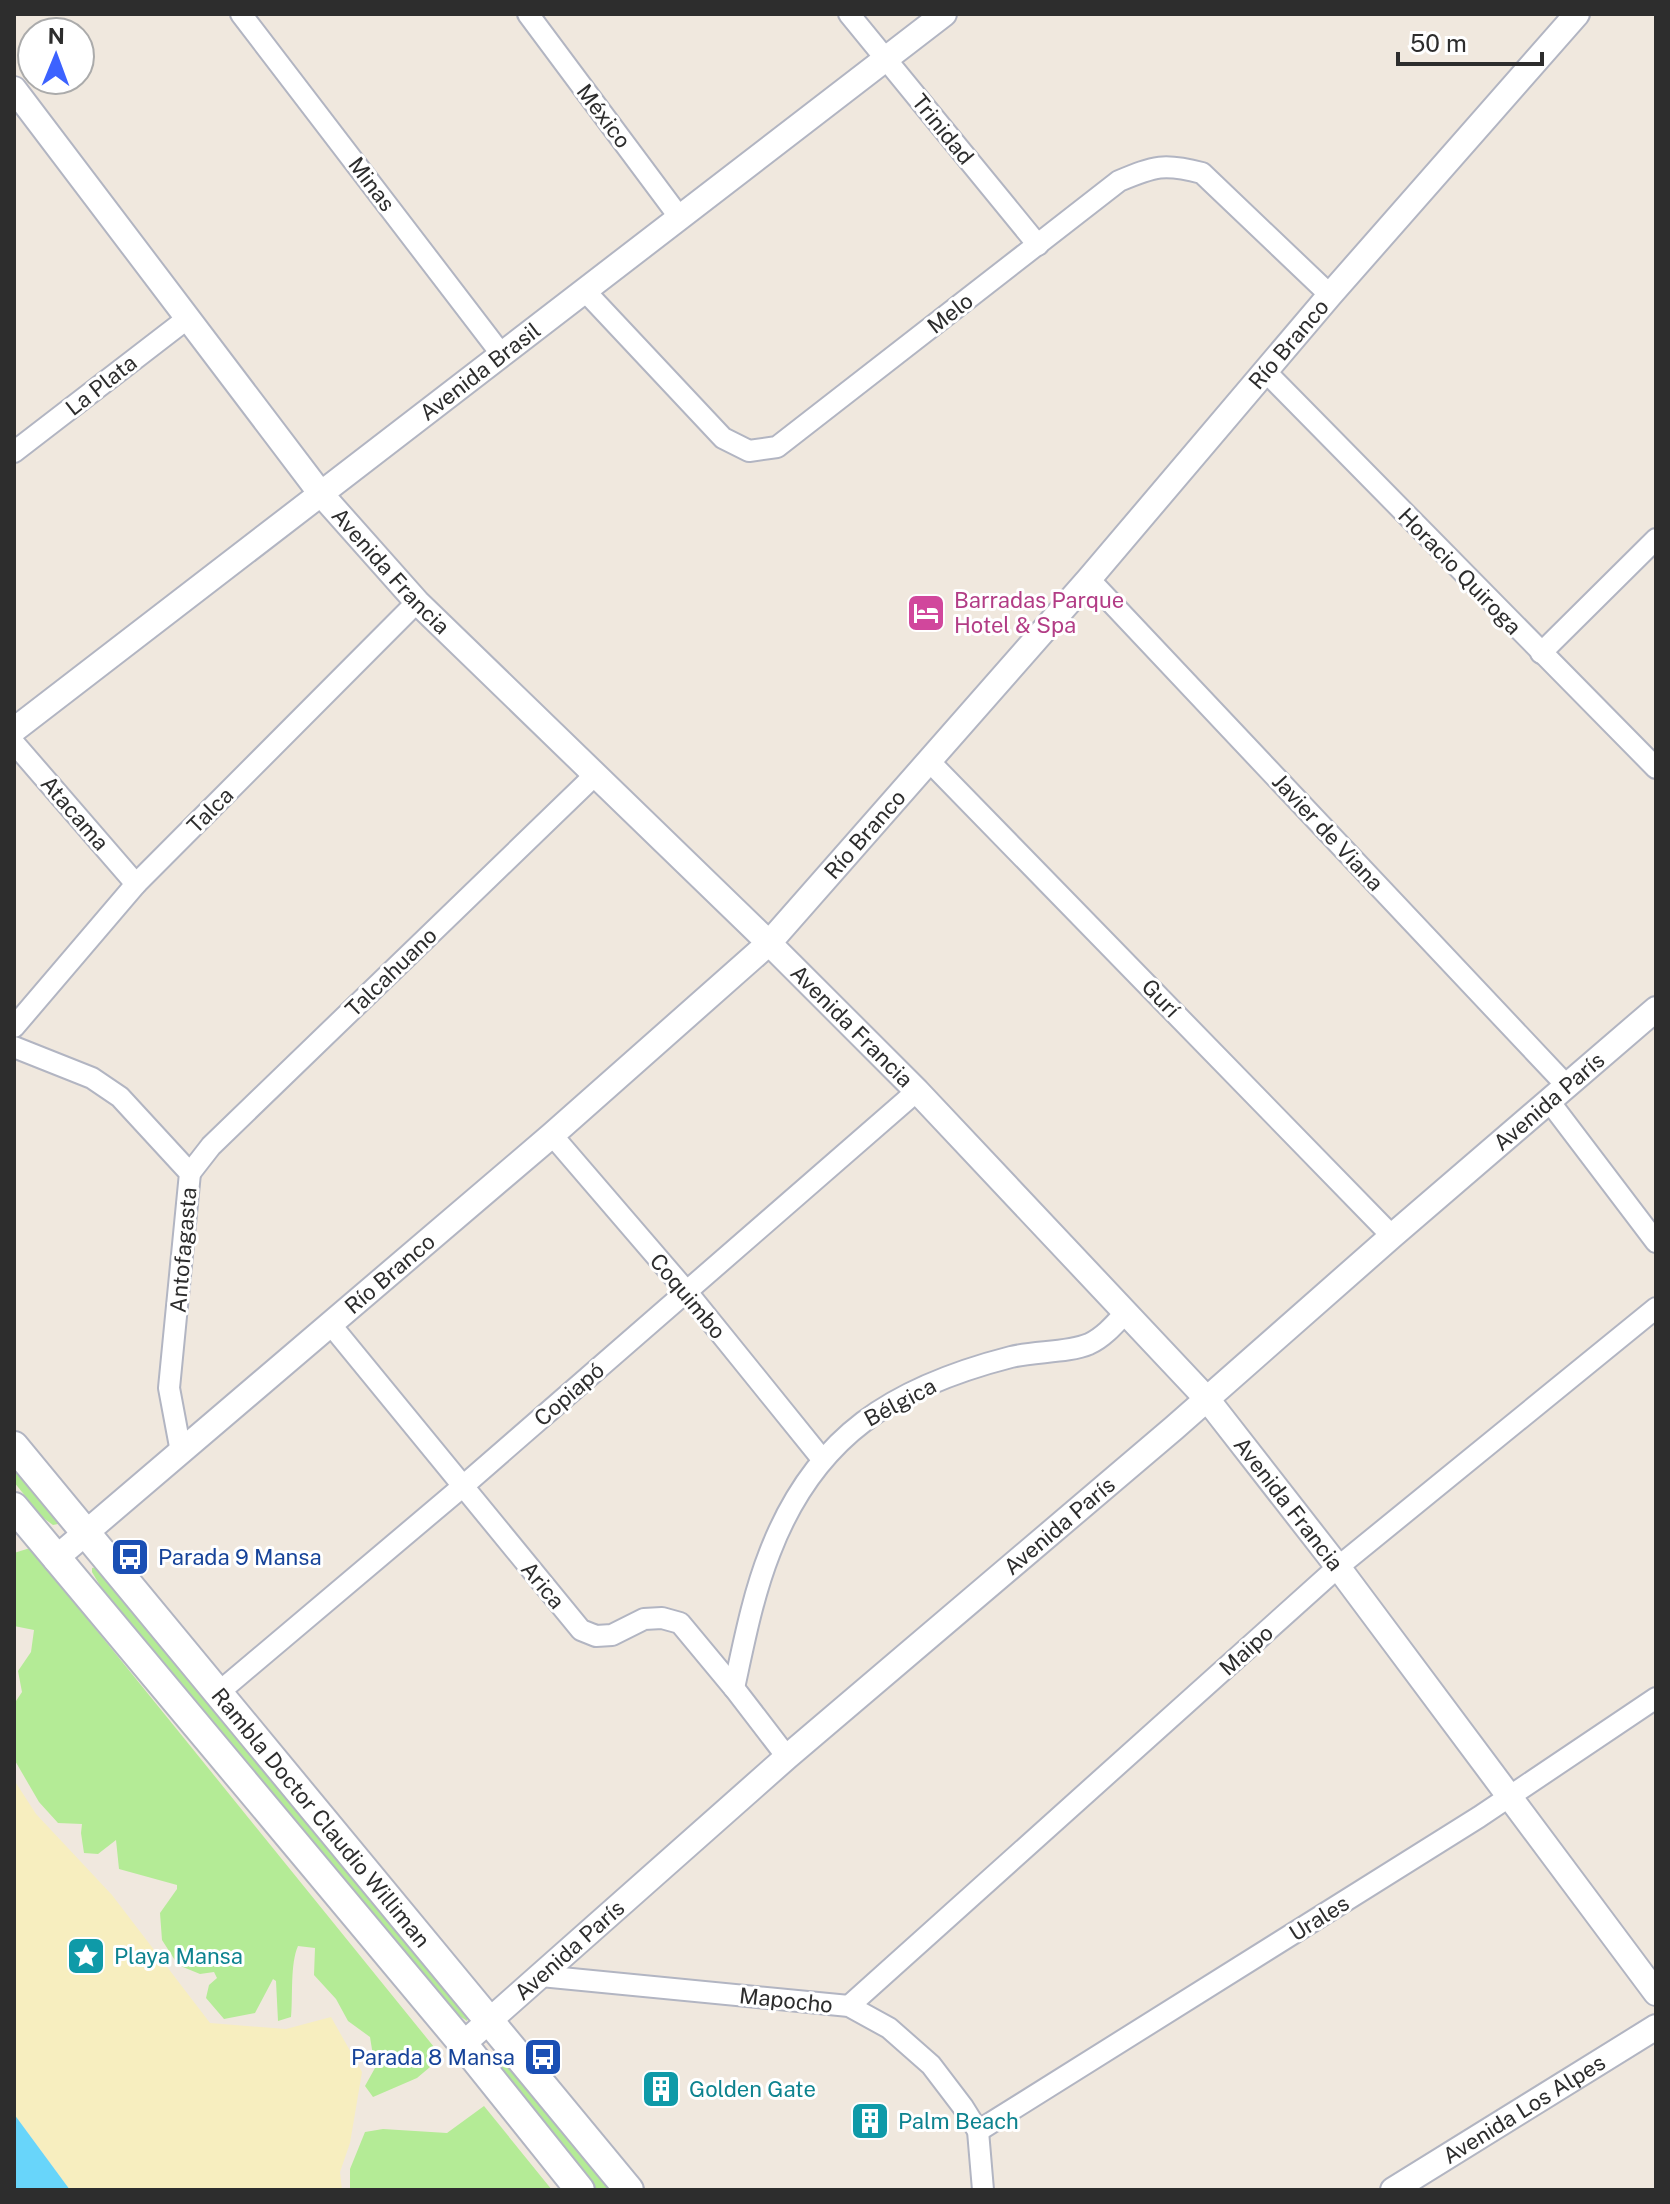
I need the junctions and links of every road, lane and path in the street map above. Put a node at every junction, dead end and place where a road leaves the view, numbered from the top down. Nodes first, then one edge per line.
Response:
1 (241, 14) edge
2 (528, 14) edge
3 (849, 14) edge
4 (944, 14) edge
5 (1577, 14) edge
6 (886, 59) junction
7 (14, 89) edge
8 (680, 218) junction
9 (1038, 245) junction
10 (585, 291) junction
11 (1330, 295) junction
12 (188, 318) junction
13 (502, 355) junction
14 (1265, 371) junction
15 (14, 452) edge
16 (321, 494) junction
17 (1656, 539) edge
18 (1089, 579) junction
19 (417, 602) junction
20 (1541, 653) junction
21 (14, 730) edge
22 (14, 743) edge
23 (929, 761) junction
24 (1656, 768) edge
25 (596, 774) junction
26 (136, 884) junction
27 (769, 943) junction
28 (1656, 1009) edge
29 (14, 1027) edge
30 (14, 1047) edge
31 (917, 1091) junction
32 (1558, 1094) junction
33 (552, 1135) junction
34 (190, 1173) junction
35 (1392, 1236) junction
36 (1656, 1242) edge
37 (687, 1292) junction
38 (1656, 1308) edge
39 (1126, 1312) junction
40 (331, 1325) junction
41 (1207, 1399) junction
42 (14, 1446) edge
43 (181, 1452) junction
44 (822, 1459) junction
45 (462, 1487) junction
46 (14, 1507) edge
47 (86, 1533) junction
48 (55, 1559) junction
49 (1338, 1567) junction
50 (734, 1688) junction
51 (218, 1693) junction
52 (1656, 1698) edge
53 (787, 1757) junction
54 (1510, 1796) junction
55 (541, 1976) junction
56 (1656, 1993) edge
57 (849, 2006) junction
58 (488, 2022) junction
59 (1656, 2027) edge
60 (463, 2044) junction
61 (978, 2131) junction
62 (580, 2190) edge
63 (629, 2190) edge
64 (983, 2190) edge
65 (1393, 2190) edge

1 - 13 street, Minas
2 - 8 street, México
3 - 6 street, Trinidad
4 - 6 street, Avenida Brasil
5 - 11 street, Río Branco
6 - 8 street, Avenida Brasil
6 - 9 street, Trinidad
7 - 12 street, Avenida Francia
8 - 10 street, Avenida Brasil
9 - 10 street, Melo
9 - 11 street, Melo
10 - 13 street, Avenida Brasil
11 - 14 street, Río Branco
12 - 15 street, La Plata
12 - 16 street, Avenida Francia
13 - 16 street, Avenida Brasil
14 - 18 street, Río Branco
14 - 20 street, Horacio Quiroga
16 - 19 street, Avenida Francia
16 - 21 street, Avenida Brasil
17 - 20 street
18 - 23 street, Río Branco
18 - 32 street, Javier de Viana
19 - 25 street, Avenida Francia
19 - 26 street, Talca
20 - 24 street, Horacio Quiroga
22 - 26 street, Atacama
23 - 27 street, Río Branco
23 - 35 street, Gurí
25 - 27 street, Avenida Francia
25 - 34 street, Talcahuano
26 - 29 street, Talca
27 - 31 street, Avenida Francia
27 - 33 street, Río Branco
28 - 32 street, Avenida París
30 - 34 street, Antofagasta
31 - 37 street, Copiapó
31 - 39 street, Avenida Francia
32 - 35 street, Avenida París
32 - 36 street, Javier de Viana
33 - 37 street, Coquimbo
33 - 40 street, Río Branco
34 - 43 street, Antofagasta
35 - 41 street, Avenida París
37 - 44 street, Coquimbo
37 - 45 street, Copiapó
38 - 49 street, Maipo
39 - 41 street, Avenida Francia
39 - 44 street, Bélgica
40 - 43 street, Río Branco
40 - 45 street, Arica
41 - 49 street, Avenida Francia
41 - 53 street, Avenida París
42 - 47 main road, Rambla Doctor Claudio Williman
43 - 47 street, Río Branco
44 - 50 street, Bélgica
45 - 50 street, Arica
45 - 51 street, Copiapó
46 - 48 main road, Rambla Doctor Claudio Williman
47 - 48 street, Río Branco
47 - 51 main road, Rambla Doctor Claudio Williman
48 - 60 main road, Rambla Doctor Claudio Williman
49 - 54 street, Avenida Francia
49 - 57 street, Maipo
50 - 53 street, Arica
51 - 58 main road, Rambla Doctor Claudio Williman
52 - 54 street, Urales
53 - 55 street, Avenida París
54 - 56 street, Avenida Francia
54 - 61 street, Urales
55 - 57 street, Mapocho
55 - 58 street, Avenida París
57 - 61 street, Mapocho
58 - 60 street, Avenida París
58 - 63 main road, Rambla Doctor Claudio Williman
59 - 65 street, Avenida Los Alpes
60 - 62 main road, Rambla Doctor Claudio Williman
61 - 64 street

